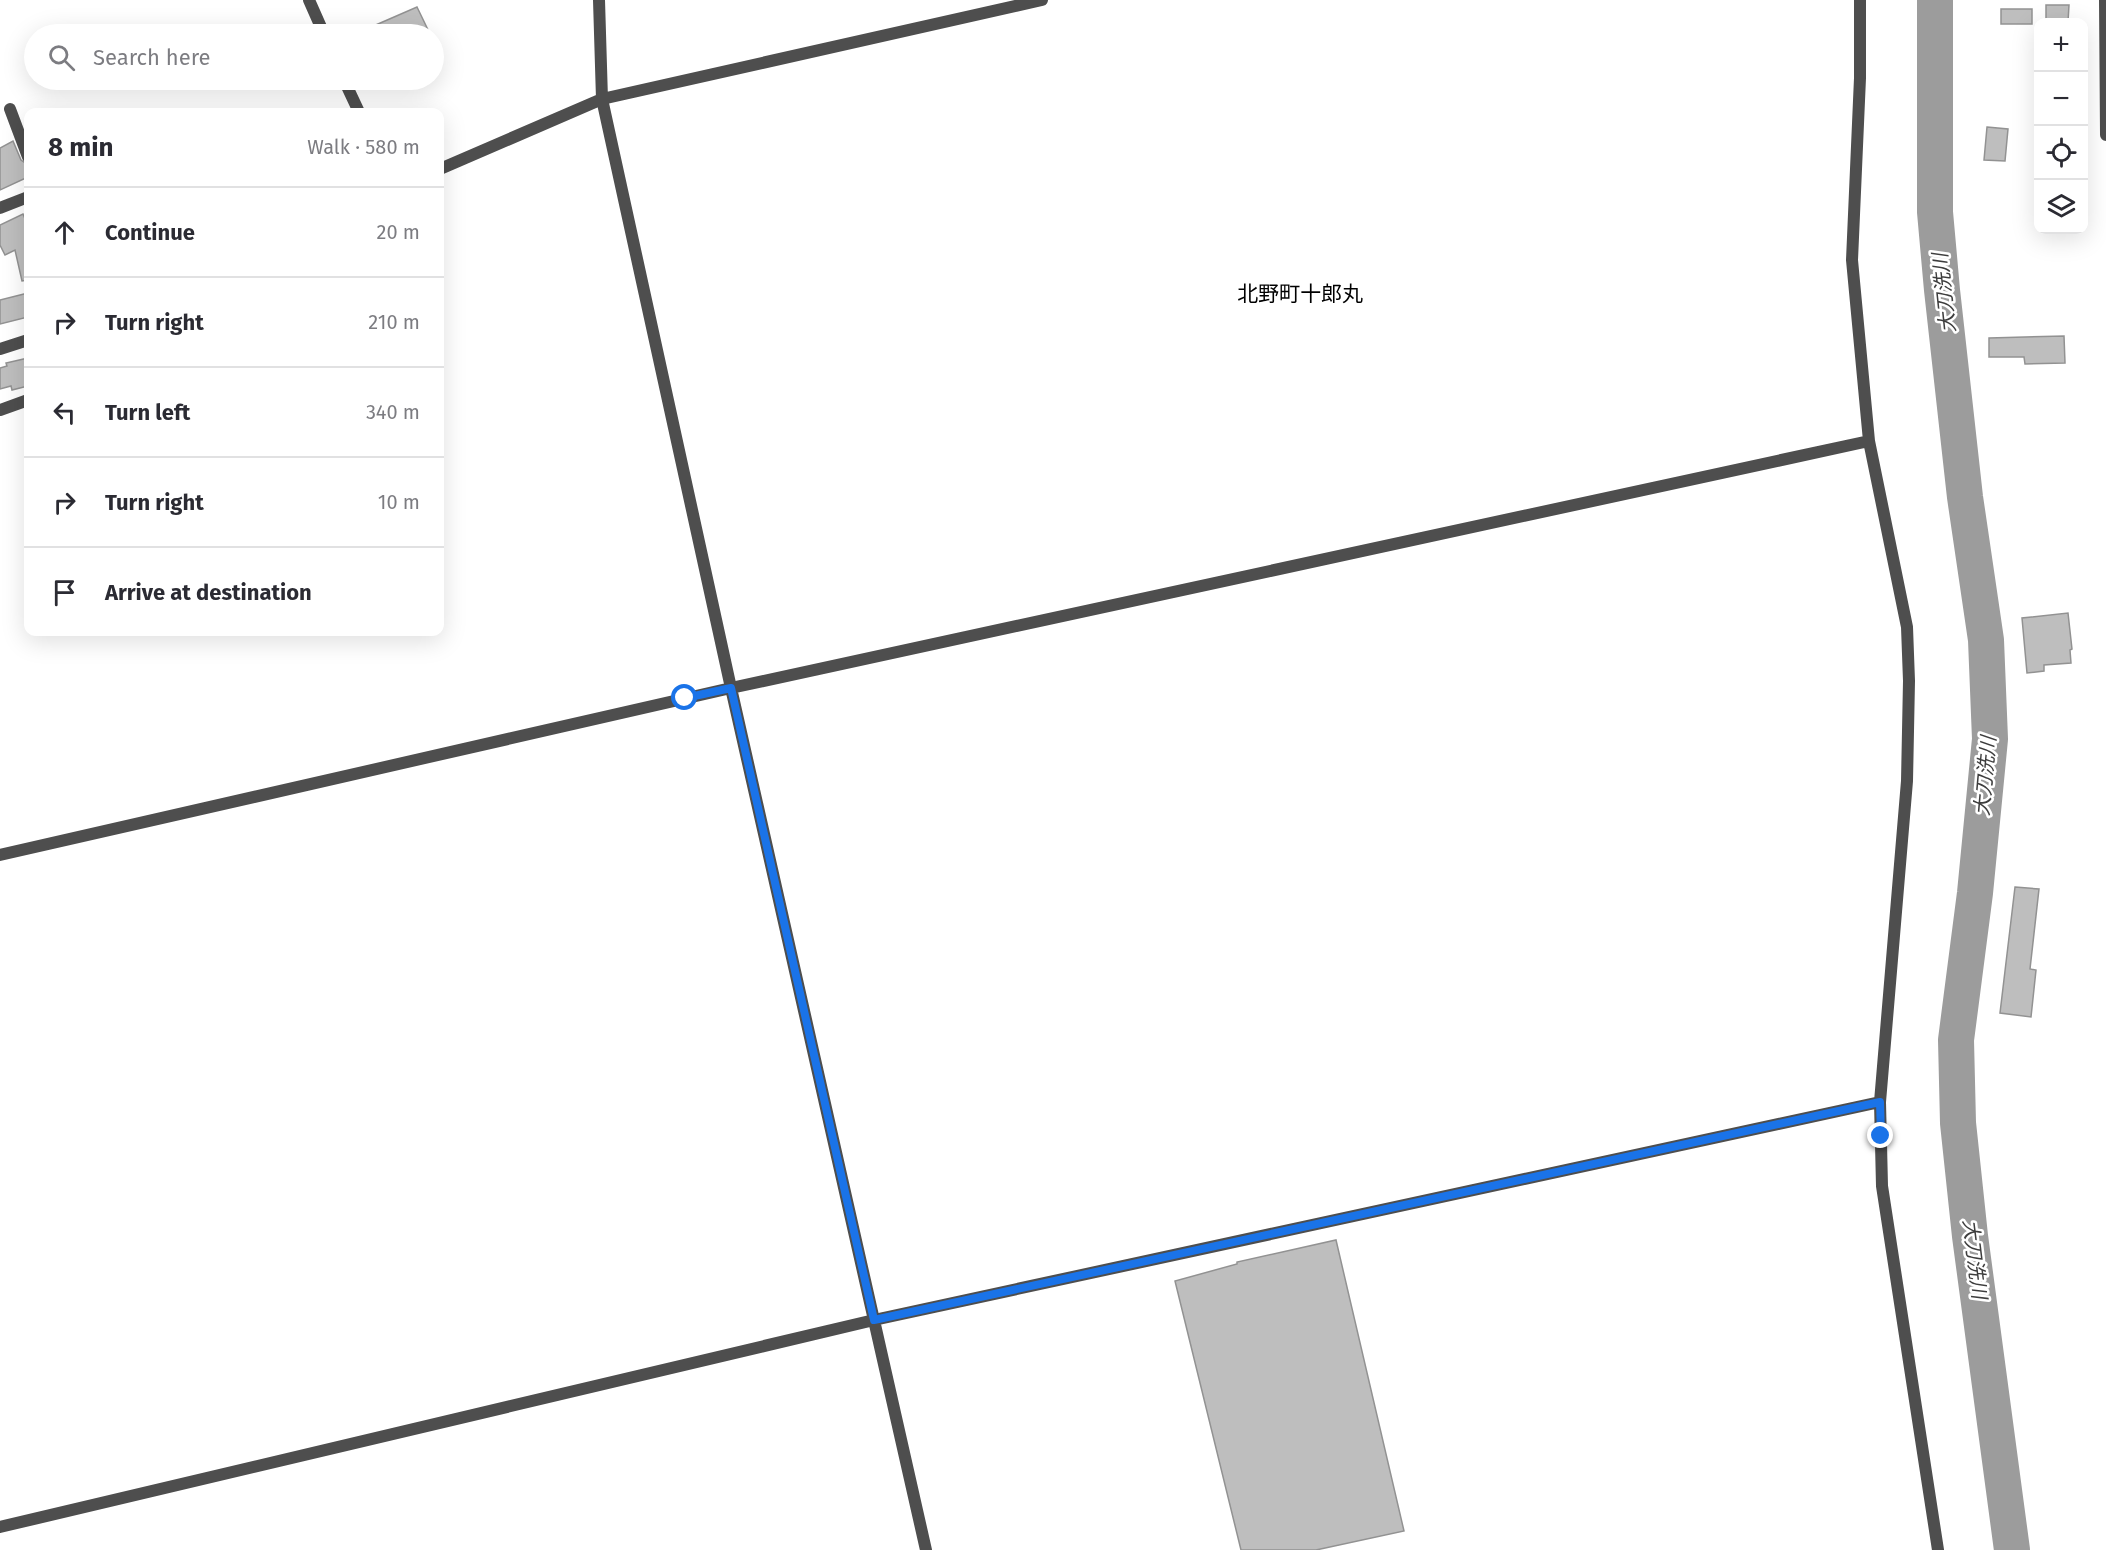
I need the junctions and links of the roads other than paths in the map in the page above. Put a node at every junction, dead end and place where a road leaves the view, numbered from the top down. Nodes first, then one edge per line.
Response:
1 (309, 0) edge
2 (599, 0) edge
3 (1042, 0) edge
4 (1860, 0) edge
5 (2105, 0) edge
6 (320, 24) edge
7 (349, 90) edge
8 (602, 99) junction
9 (357, 108) edge
10 (10, 109) dead end
11 (2106, 135) edge
12 (24, 146) edge
13 (444, 167) edge
14 (24, 199) edge
15 (0, 208) edge
16 (24, 341) edge
17 (0, 349) edge
18 (24, 401) edge
19 (0, 410) edge
20 (1869, 441) junction
21 (731, 688) junction
22 (0, 855) edge
23 (1880, 1102) junction
24 (874, 1320) junction
25 (0, 1527) edge
26 (926, 1550) edge
27 (1938, 1550) edge

1 - 6 street
2 - 8 street
3 - 8 street
4 - 20 street
5 - 11 street
7 - 9 street
8 - 13 street
8 - 21 street
10 - 12 street
14 - 15 street
16 - 17 street
18 - 19 street
20 - 21 street
20 - 23 street
21 - 22 street
21 - 24 street
23 - 24 street
23 - 27 street
24 - 25 street
24 - 26 street

